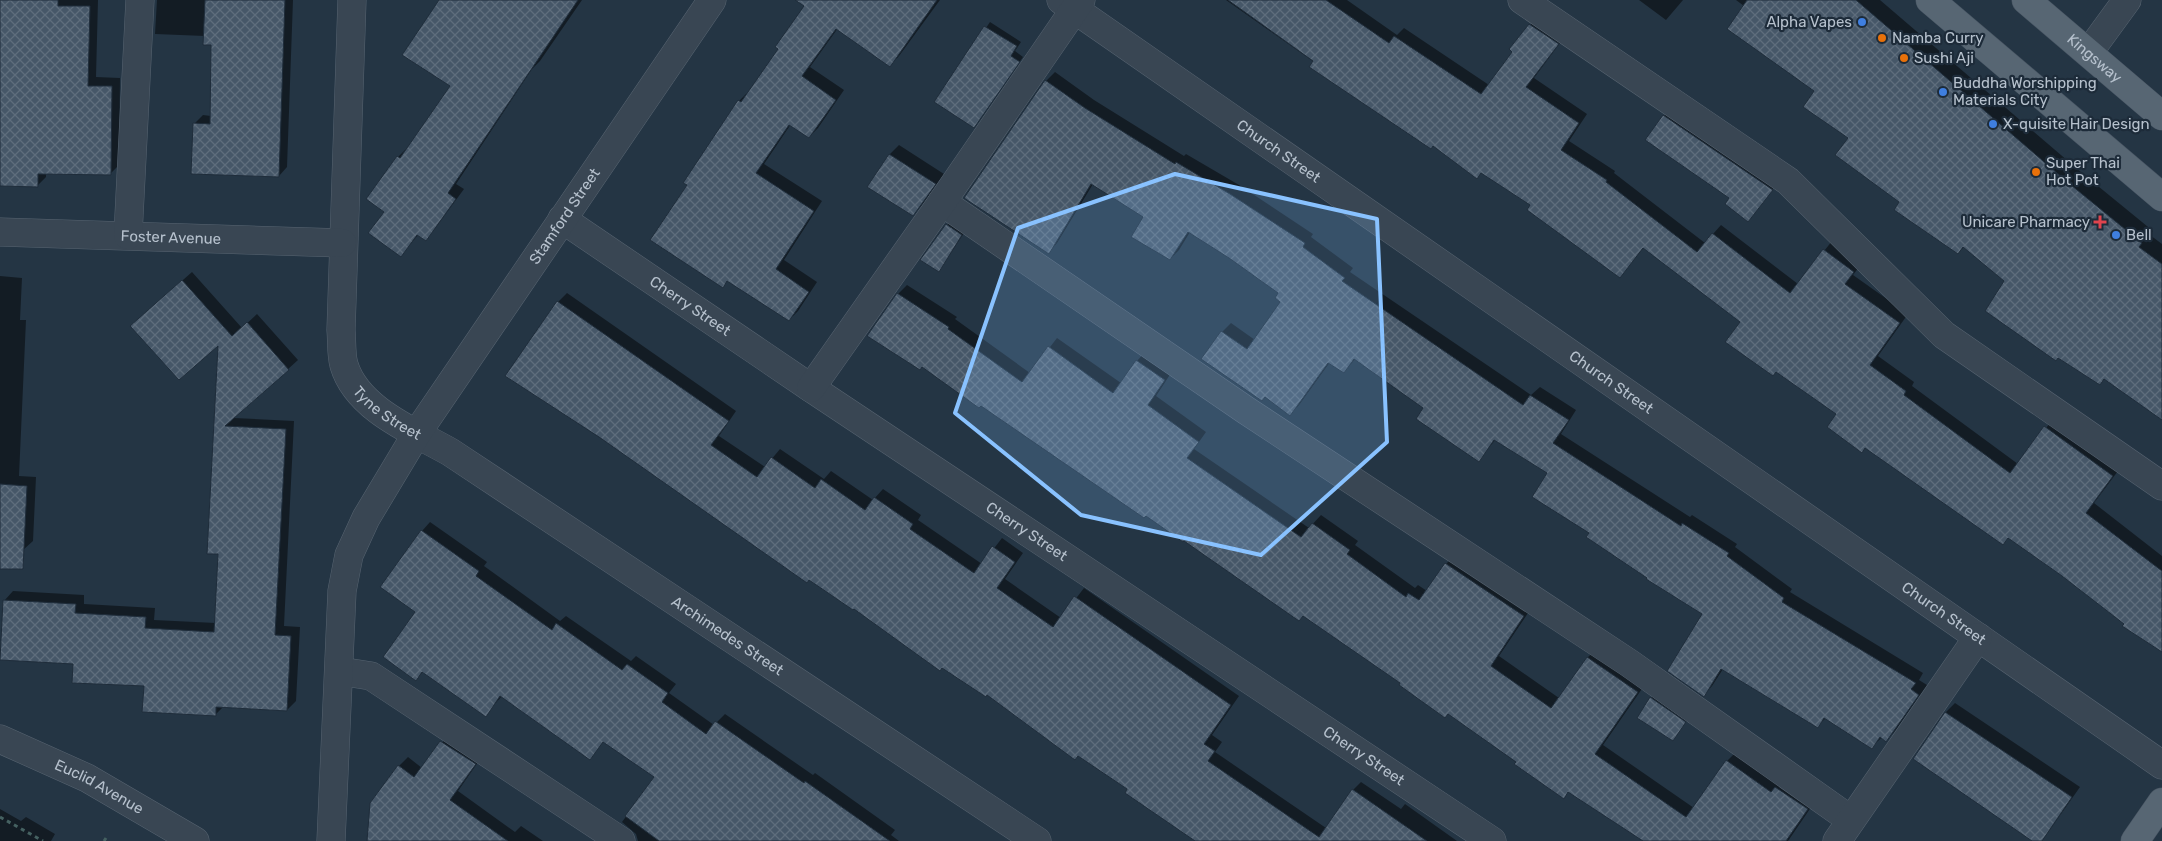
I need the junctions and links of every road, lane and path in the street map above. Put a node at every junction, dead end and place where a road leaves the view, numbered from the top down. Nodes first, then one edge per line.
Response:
1 (140, 0) edge
2 (352, 0) edge
3 (712, 0) edge
4 (1522, 0) edge
5 (1930, 0) edge
6 (2026, 0) edge
7 (2127, 0) edge
8 (1072, 3) edge
9 (2089, 52) junction
10 (2162, 116) edge
11 (2162, 197) edge
12 (942, 202) junction
13 (562, 219) junction
14 (0, 232) edge
15 (128, 235) junction
16 (342, 243) junction
17 (811, 388) junction
18 (417, 433) junction
19 (2162, 486) edge
20 (1978, 637) junction
21 (339, 671) junction
22 (0, 739) edge
23 (2162, 765) edge
24 (2162, 802) edge
25 (0, 817) edge
26 (1844, 831) edge
27 (43, 841) edge
28 (195, 841) edge
29 (332, 841) edge
30 (621, 841) edge
31 (1038, 841) edge
32 (1492, 841) edge
33 (2135, 841) edge

1 - 15 street
2 - 16 street, Tyne Street
3 - 13 street, Stamford Street
4 - 19 street
5 - 11 main road
6 - 9 main road, Kingsway
7 - 9 street
8 - 12 street
8 - 20 street, Church Street
9 - 10 main road, Kingsway
12 - 17 street
12 - 26 street
13 - 17 street, Cherry Street
13 - 18 street, Stamford Street
14 - 15 street, Foster Avenue
15 - 16 street, Foster Avenue
16 - 18 street, Tyne Street
17 - 32 street, Cherry Street
18 - 21 street, Tyne Street
18 - 31 street, Archimedes Street
20 - 23 street, Church Street
20 - 26 street
21 - 29 street, Tyne Street
21 - 30 street
22 - 28 street, Euclid Avenue
24 - 33 main road
25 - 27 path

